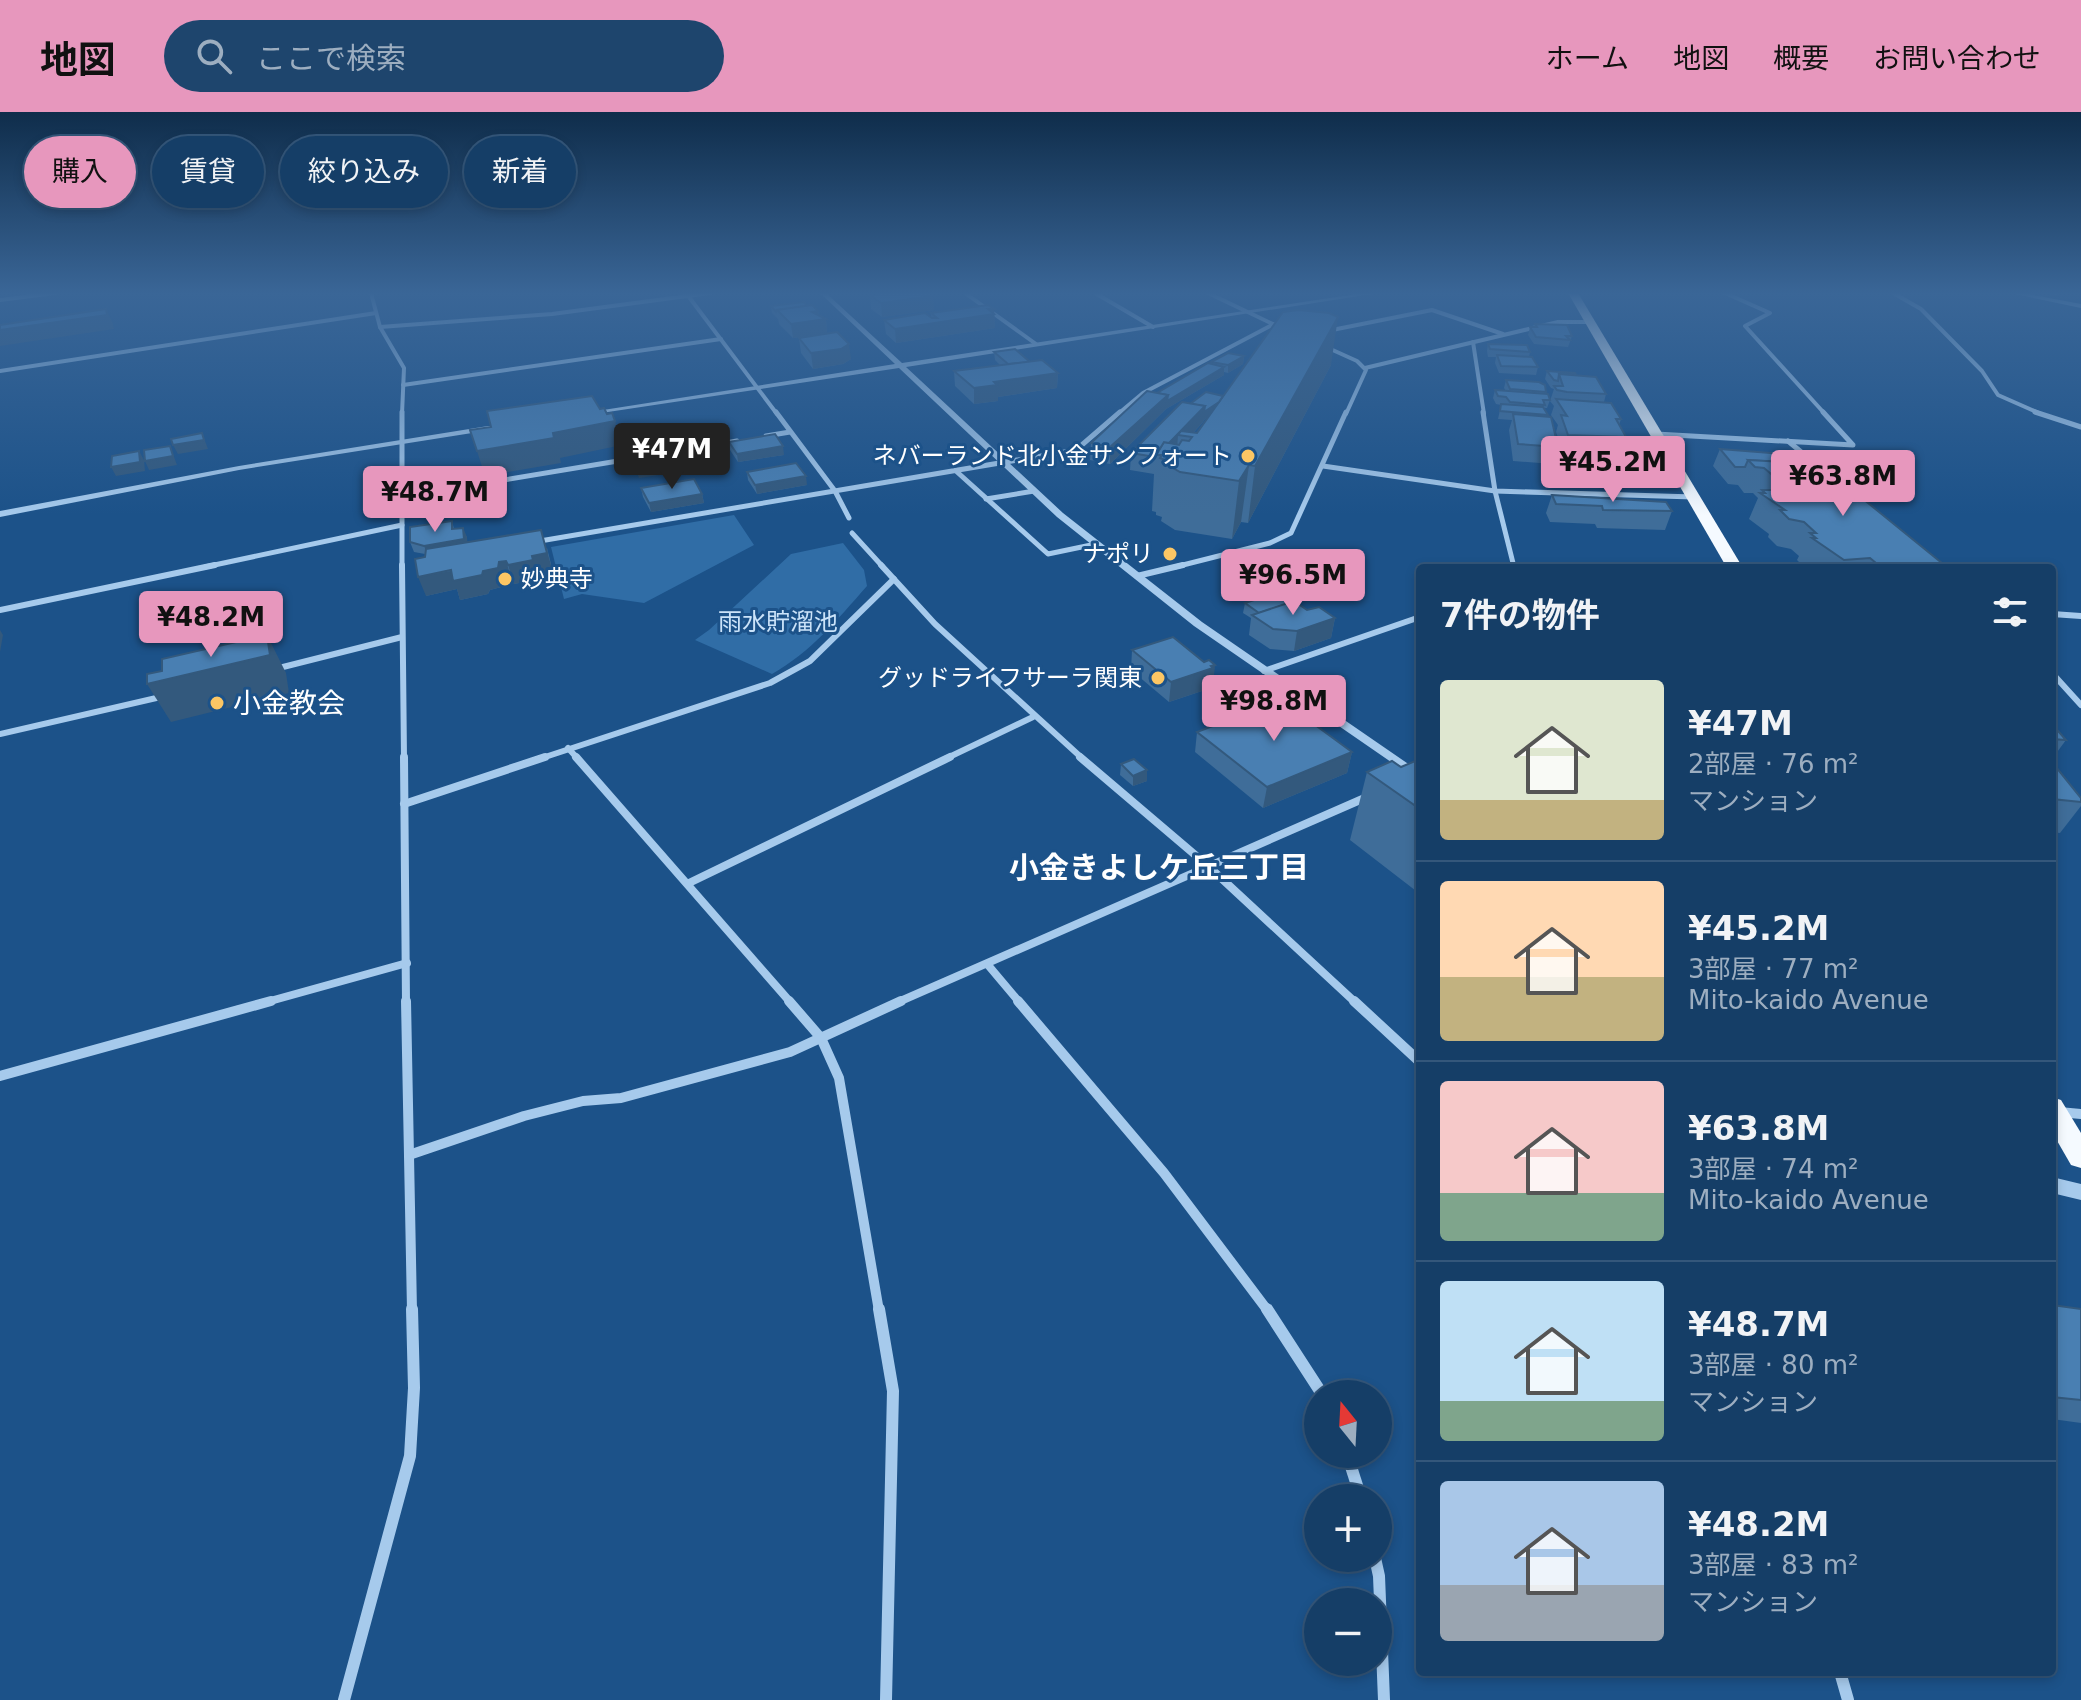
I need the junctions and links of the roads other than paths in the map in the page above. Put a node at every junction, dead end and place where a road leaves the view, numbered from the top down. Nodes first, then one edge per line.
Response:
1 (25, 367) edge
2 (403, 367) edge
3 (527, 367) edge
4 (742, 367) edge
5 (886, 367) edge
6 (902, 367) edge
7 (1192, 367) edge
8 (1369, 367) edge
9 (1477, 367) edge
10 (1617, 367) edge
11 (1782, 367) edge
12 (1978, 367) edge
13 (1365, 368) joint
14 (0, 371) edge
15 (403, 385) junction
16 (757, 387) junction
17 (573, 415) edge
18 (495, 427) edge
19 (2081, 427) edge
20 (790, 432) junction
21 (1656, 434) junction
22 (759, 438) edge
23 (743, 440) edge
24 (401, 441) junction
25 (1787, 441) junction
26 (666, 453) edge
27 (650, 456) edge
28 (1003, 463) junction
29 (1323, 466) junction
30 (956, 471) junction
31 (1832, 477) edge
32 (835, 491) junction
33 (1034, 491) junction
34 (1495, 491) junction
35 (402, 497) junction
36 (1694, 497) junction
37 (986, 499) junction
38 (0, 514) edge
39 (849, 518) dead end
40 (402, 525) junction
41 (852, 533) dead end
42 (526, 543) edge
43 (1096, 544) junction
44 (1513, 564) edge
45 (1733, 564) edge
46 (1137, 576) junction
47 (894, 579) junction
48 (0, 610) edge
49 (2056, 614) edge
50 (2081, 616) edge
51 (1416, 618) edge
52 (402, 637) junction
53 (269, 671) edge
54 (1264, 671) junction
55 (2056, 677) edge
56 (179, 692) edge
57 (2081, 704) edge
58 (1033, 717) junction
59 (0, 734) edge
60 (568, 748) junction
61 (1416, 774) edge
62 (1416, 777) edge
63 (1405, 780) edge
64 (1379, 792) dead end
65 (404, 804) junction
66 (1207, 865) junction
67 (689, 883) junction
68 (407, 963) junction
69 (988, 965) junction
70 (821, 1038) junction
71 (1416, 1058) edge
72 (0, 1076) edge
73 (2056, 1110) edge
74 (2081, 1114) edge
75 (2056, 1115) edge
76 (409, 1155) junction
77 (2081, 1157) edge
78 (2056, 1186) edge
79 (2081, 1192) edge
80 (1314, 1380) edge
81 (1378, 1572) edge
82 (1841, 1676) edge
83 (344, 1700) edge
84 (886, 1700) edge
85 (1384, 1700) edge
86 (1848, 1700) edge

1 - 14 street
2 - 15 street
3 - 15 street
4 - 16 street
5 - 16 street
6 - 28 street
7 - 28 street
8 - 13 street
9 - 34 street
10 - 21 highway
11 - 25 street
12 - 19 street
13 - 29 street
15 - 24 street
16 - 17 street
16 - 20 street
18 - 24 street
20 - 22 street
20 - 32 street
21 - 25 street
21 - 36 highway
23 - 26 street
24 - 35 street
24 - 38 street
25 - 31 street
27 - 35 street
28 - 30 street
28 - 33 street
29 - 34 street
29 - 46 street
30 - 32 street
30 - 37 street
32 - 39 street
32 - 42 street
33 - 37 street
33 - 43 street
34 - 36 street
34 - 44 street
35 - 40 street
36 - 45 highway
37 - 43 street
40 - 48 street
40 - 52 street
41 - 47 street
43 - 46 street
46 - 54 street
47 - 58 street
47 - 60 street
49 - 50 street
51 - 54 street
52 - 53 street
52 - 65 street
54 - 61 street
55 - 57 street
56 - 59 street
58 - 66 street
58 - 67 street
60 - 65 street
60 - 67 street
62 - 63 street
64 - 66 street
65 - 68 street
66 - 69 street
66 - 71 street
67 - 70 street
68 - 72 street
68 - 76 street
69 - 70 street
69 - 80 street
70 - 76 street
70 - 84 street
73 - 74 street
75 - 77 highway
76 - 83 street
78 - 79 street
81 - 85 street
82 - 86 street

